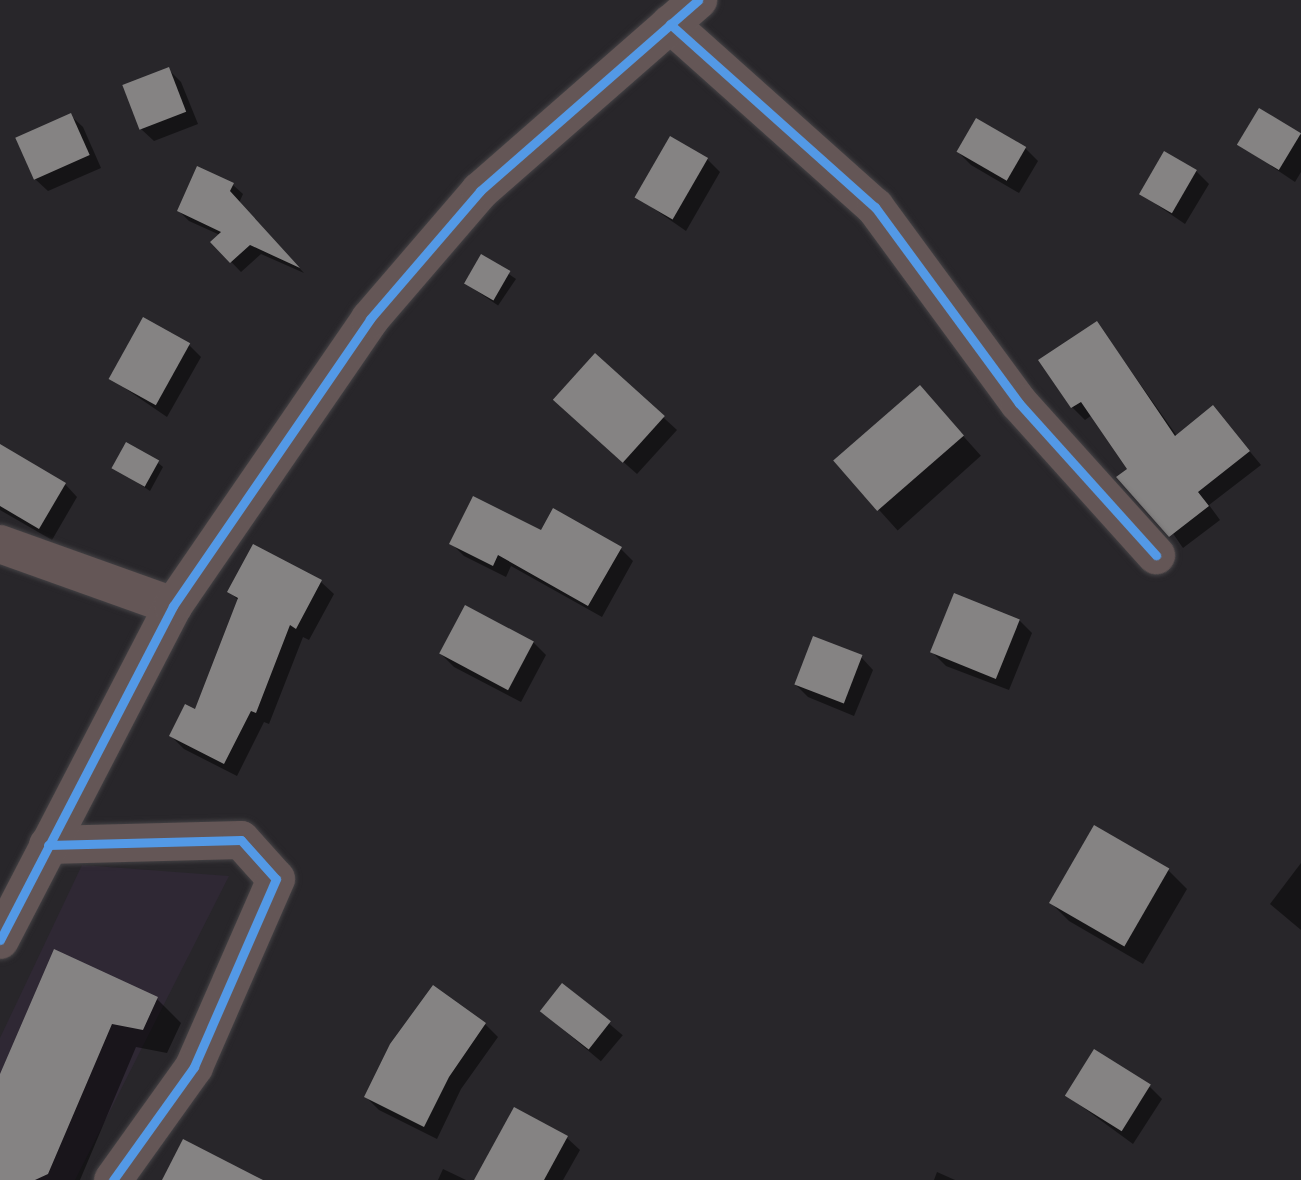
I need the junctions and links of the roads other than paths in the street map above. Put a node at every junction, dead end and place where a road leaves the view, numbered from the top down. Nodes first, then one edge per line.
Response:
1 (684, 12) edge
2 (0, 544) edge
3 (1157, 555) dead end
4 (173, 607) junction
5 (48, 845) junction
6 (0, 940) edge
7 (113, 1180) edge

1 - 3 street
1 - 4 street
2 - 4 street
4 - 5 street
5 - 6 street
5 - 7 street

